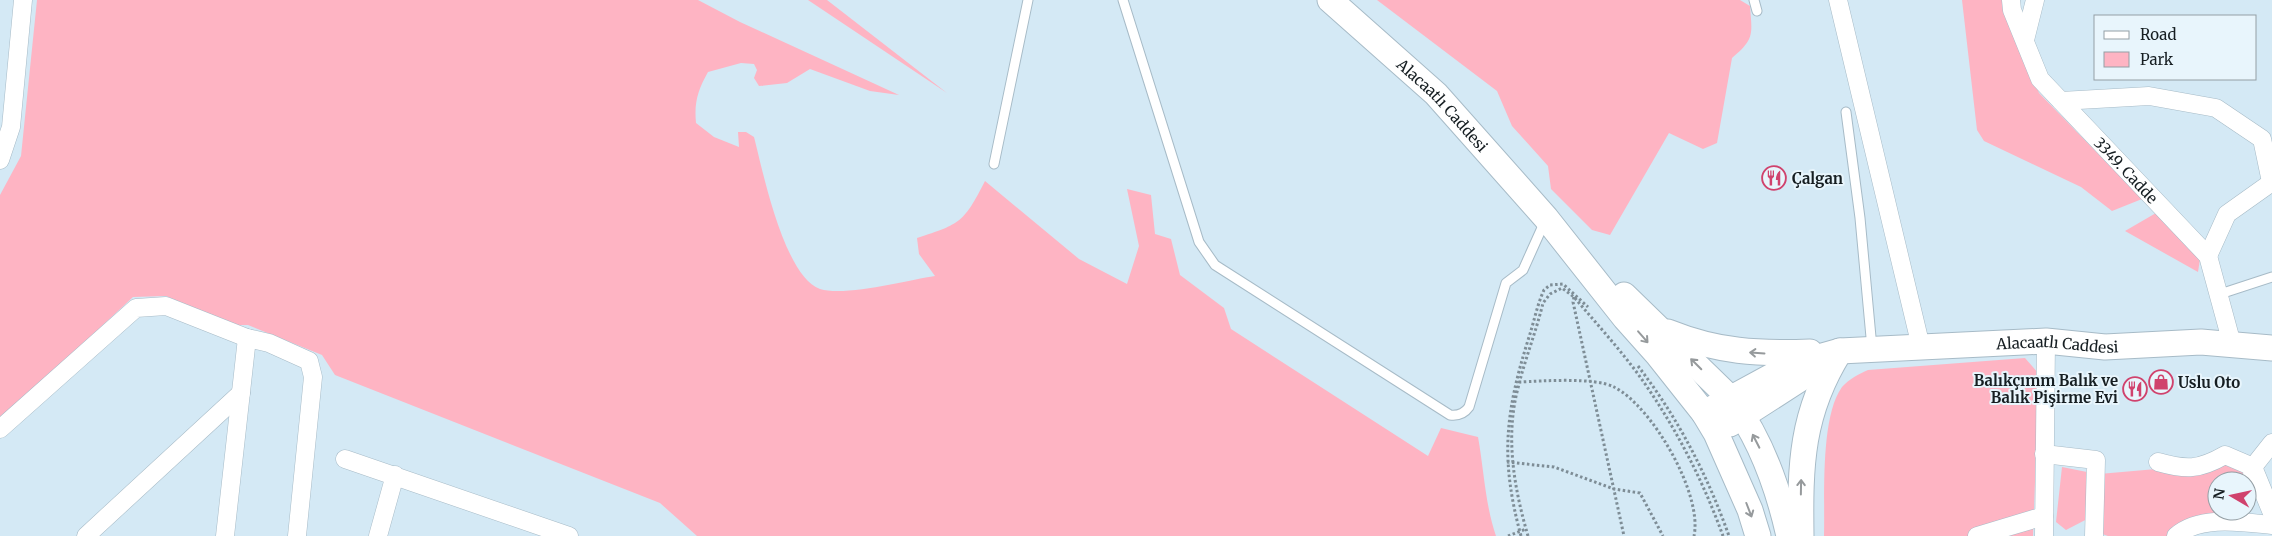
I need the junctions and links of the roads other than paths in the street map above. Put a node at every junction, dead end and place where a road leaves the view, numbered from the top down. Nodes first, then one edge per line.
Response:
1 (23, 0) edge
2 (1028, 0) edge
3 (1123, 0) edge
4 (1330, 0) edge
5 (1754, 0) edge
6 (1838, 0) edge
7 (2012, 0) edge
8 (2035, 0) edge
9 (1757, 11) dead end
10 (2025, 40) junction
11 (2061, 101) junction
12 (1846, 112) dead end
13 (0, 160) edge
14 (994, 164) dead end
15 (2272, 182) edge
16 (1546, 218) junction
17 (2208, 256) junction
18 (2272, 276) edge
19 (2217, 295) junction
20 (1661, 329) junction
21 (247, 338) junction
22 (2046, 341) junction
23 (2232, 344) junction
24 (1921, 347) junction
25 (2272, 348) edge
26 (1872, 349) junction
27 (1840, 351) junction
28 (241, 393) junction
29 (1737, 407) junction
30 (1710, 423) junction
31 (0, 429) edge
32 (2272, 443) edge
33 (2044, 454) junction
34 (345, 459) dead end
35 (2158, 462) dead end
36 (2253, 467) junction
37 (2253, 471) edge
38 (395, 475) junction
39 (2272, 513) edge
40 (2044, 516) junction
41 (2212, 521) edge
42 (2252, 521) edge
43 (2272, 525) edge
44 (86, 536) edge
45 (225, 536) edge
46 (298, 536) edge
47 (378, 536) edge
48 (569, 536) edge
49 (1758, 536) edge
50 (1789, 536) edge
51 (1801, 536) edge
52 (1977, 536) edge
53 (2044, 536) edge
54 (2094, 536) edge
55 (2176, 536) edge

1 - 13 street
2 - 14 lane
3 - 16 lane
4 - 16 main road, Alacaatlı Caddesi
5 - 9 lane
6 - 24 street
7 - 10 street, 3349. Cadde
8 - 10 street
10 - 11 street, 3349. Cadde
11 - 15 street
11 - 17 street, 3349. Cadde
12 - 26 lane
15 - 17 street
16 - 20 main road, Alacaatlı Caddesi
16 -> 30 main road, Alacaatlı Caddesi
17 - 19 street
18 - 19 lane
19 - 23 street
27 -> 20 main road, Alacaatlı Caddesi
29 -> 20 main road, Alacaatlı Caddesi
21 - 28 street
21 - 31 street
21 - 46 street
22 - 23 main road, Alacaatlı Caddesi
22 - 24 main road, Alacaatlı Caddesi
22 - 33 street
23 - 25 main road, Alacaatlı Caddesi
24 - 26 main road, Alacaatlı Caddesi
26 - 27 main road, Alacaatlı Caddesi
27 - 29 main road
51 -> 27 main road
28 - 44 street
28 - 45 street
29 - 30 main road
50 -> 29 main road, Alacaatlı Caddesi
30 -> 49 main road, Alacaatlı Caddesi
32 - 36 street
33 - 40 street
33 - 54 street
34 - 38 street
35 - 36 street
36 - 37 street
36 - 39 street
38 - 47 street
38 - 48 street
40 - 52 street
40 - 53 street
41 - 55 street
42 - 43 street

